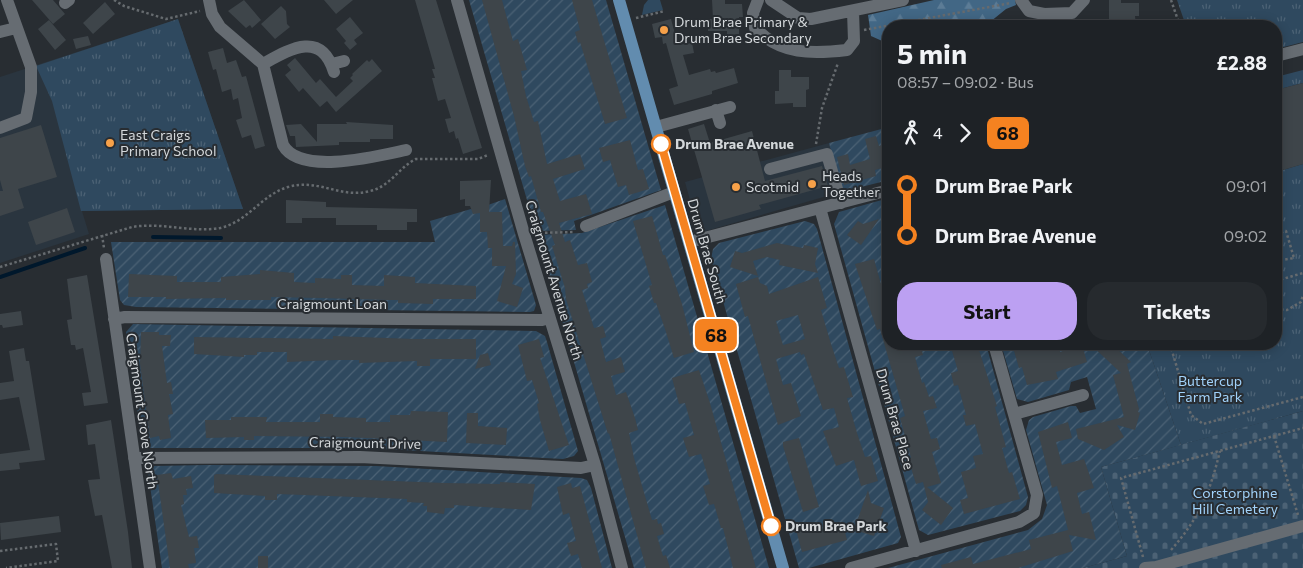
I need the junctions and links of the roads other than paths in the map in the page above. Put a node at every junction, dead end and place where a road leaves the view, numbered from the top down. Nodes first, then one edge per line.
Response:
1 (6, 0) edge
2 (457, 0) edge
3 (620, 0) edge
4 (758, 0) edge
5 (771, 0) edge
6 (901, 0) edge
7 (1084, 0) edge
8 (1022, 1) edge
9 (210, 3) edge
10 (854, 11) junction
11 (16, 28) junction
12 (0, 32) edge
13 (1303, 49) edge
14 (1282, 54) edge
15 (264, 64) junction
16 (337, 65) dead end
17 (730, 106) dead end
18 (716, 110) junction
19 (720, 123) dead end
20 (656, 127) junction
21 (0, 128) edge
22 (406, 150) dead end
23 (770, 169) dead end
24 (674, 192) junction
25 (882, 192) edge
26 (840, 203) junction
27 (820, 208) junction
28 (586, 226) road end
29 (689, 242) junction
30 (106, 259) dead end
31 (549, 318) junction
32 (114, 320) junction
33 (996, 350) edge
34 (1083, 396) dead end
35 (1014, 414) junction
36 (134, 458) junction
37 (595, 464) junction
38 (1302, 526) edge
39 (916, 551) junction
40 (150, 568) edge
41 (622, 568) edge
42 (783, 568) edge
43 (851, 568) edge
44 (1149, 568) edge

1 - 11 street
2 - 31 street, Craigmount Avenue North
3 - 20 main road, Drum Brae South
4 - 10 street
5 - 10 street
6 - 10 street
7 - 8 street
9 - 15 street
11 - 12 street
11 - 21 street
13 - 14 street
15 - 16 street
15 - 22 street
17 - 18 street
18 - 19 street
18 - 20 street
20 - 24 main road, Drum Brae South
23 - 26 street
24 - 28 street
24 - 29 main road, Drum Brae South
25 - 26 street
26 - 27 street
27 - 29 street
27 - 39 street, Drum Brae Place
29 - 42 main road, Drum Brae South
30 - 32 street, Craigmount Grove North
31 - 32 street, Craigmount Loan
31 - 37 street, Craigmount Avenue North
32 - 36 street, Craigmount Grove North
33 - 35 street
34 - 35 street
35 - 39 street
36 - 37 street, Craigmount Drive
36 - 40 street, Craigmount Grove North
37 - 41 street, Craigmount Avenue North
38 - 44 street
39 - 43 street

